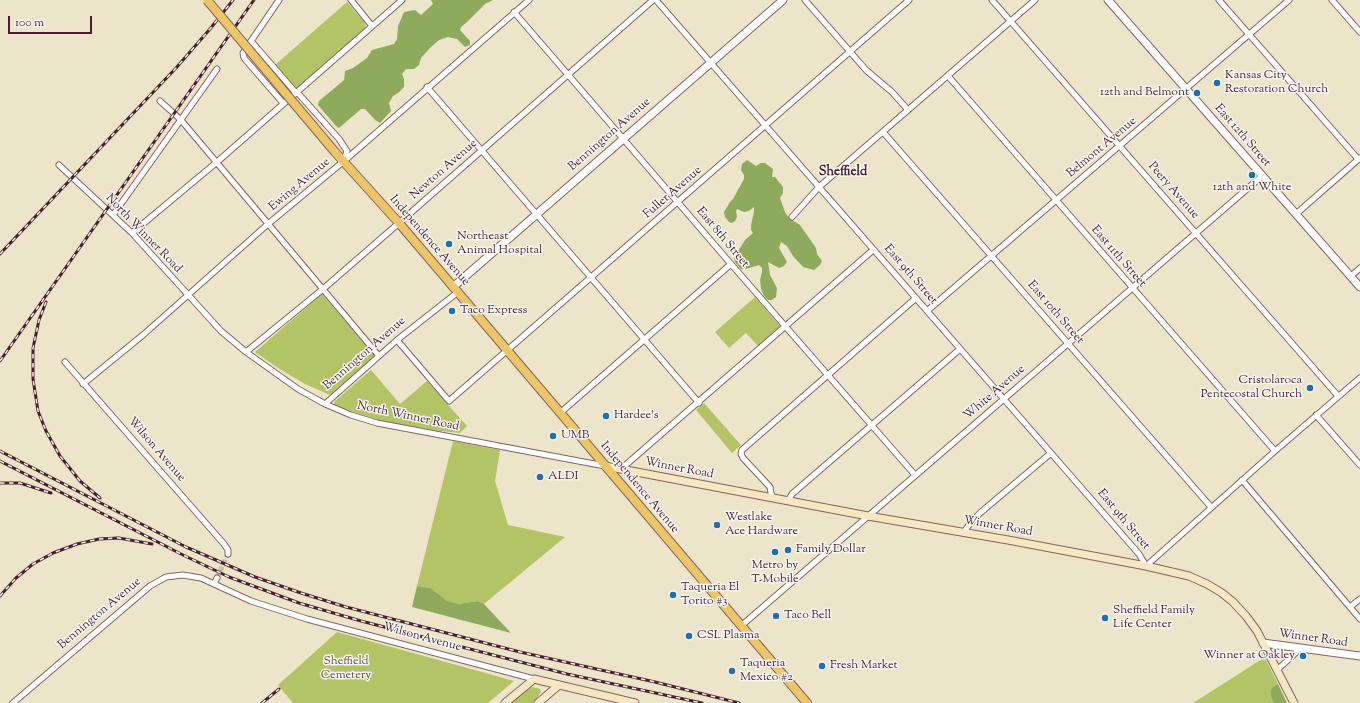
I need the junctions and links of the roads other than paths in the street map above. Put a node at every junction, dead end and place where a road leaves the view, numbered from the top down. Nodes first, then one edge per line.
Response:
1 (207, 0) edge
2 (279, 0) edge
3 (351, 0) edge
4 (402, 0) edge
5 (529, 0) edge
6 (655, 0) edge
7 (782, 0) edge
8 (806, 0) edge
9 (909, 0) edge
10 (992, 0) edge
11 (1035, 0) edge
12 (1108, 0) edge
13 (1220, 0) edge
14 (1289, 0) edge
15 (1332, 0) edge
16 (514, 12) junction
17 (1011, 21) junction
18 (372, 26) junction
19 (1360, 32) edge
20 (1250, 34) junction
21 (251, 41) junction
22 (850, 52) junction
23 (710, 62) junction
24 (217, 69) dead end
25 (568, 76) junction
26 (948, 76) junction
27 (427, 87) junction
28 (1186, 88) junction
29 (296, 92) junction
30 (160, 101) dead end
31 (284, 103) junction
32 (908, 110) junction
33 (181, 120) junction
34 (765, 125) junction
35 (883, 132) junction
36 (623, 138) junction
37 (1120, 146) junction
38 (482, 151) junction
39 (1359, 159) edge
40 (344, 161) junction
41 (217, 162) junction
42 (59, 165) dead end
43 (1262, 176) junction
44 (819, 187) junction
45 (1055, 200) junction
46 (678, 202) junction
47 (536, 214) junction
48 (1296, 214) junction
49 (113, 215) junction
50 (792, 217) dead end
51 (399, 223) junction
52 (268, 224) junction
53 (132, 233) junction
54 (1196, 233) junction
55 (874, 250) junction
56 (992, 256) junction
57 (731, 264) junction
58 (1360, 268) edge
59 (1350, 276) junction
60 (591, 278) junction
61 (1360, 287) edge
62 (1132, 288) junction
63 (323, 289) junction
64 (455, 289) junction
65 (188, 295) junction
66 (916, 298) junction
67 (927, 311) junction
68 (785, 327) junction
69 (397, 340) junction
70 (645, 340) junction
71 (1068, 343) junction
72 (960, 349) junction
73 (508, 350) junction
74 (246, 352) junction
75 (379, 356) junction
76 (65, 362) dead end
77 (828, 375) junction
78 (1360, 378) edge
79 (83, 384) junction
80 (1338, 396) junction
81 (1004, 399) junction
82 (699, 402) junction
83 (325, 404) junction
84 (560, 413) junction
85 (1316, 415) junction
86 (872, 425) junction
87 (1275, 451) junction
88 (1051, 453) junction
89 (1360, 465) edge
90 (605, 466) junction
91 (621, 469) junction
92 (915, 475) junction
93 (1242, 480) junction
94 (772, 498) junction
95 (788, 502) junction
96 (1211, 507) junction
97 (868, 516) junction
98 (964, 532) junction
99 (228, 554) dead end
100 (1146, 566) junction
101 (217, 578) tunnel mouth
102 (214, 584) junction
103 (1360, 598) edge
104 (1350, 607) junction
105 (1360, 619) edge
106 (740, 626) junction
107 (1263, 643) junction
108 (1301, 648) junction
109 (1360, 656) edge
110 (1278, 670) junction
111 (534, 679) junction
112 (559, 685) junction
113 (613, 698) junction
114 (13, 703) edge
115 (505, 703) edge
116 (538, 703) edge
117 (607, 703) edge
118 (635, 703) edge
119 (806, 703) edge
120 (1294, 703) edge

1 - 40 main road, Independence Avenue, bridge
2 - 21 street
3 - 18 street
4 - 18 street
5 - 16 street, Ewing Avenue
6 - 23 street, East 9th Street
6 - 25 street, Newton Avenue
7 - 23 street, Bennington Avenue
8 - 22 street
9 - 22 street, Fuller Avenue
10 - 17 street, Peery Avenue
11 - 17 street
12 - 28 street, East 12th Street
13 - 20 street
14 - 20 street, Belmont Avenue
15 - 19 street
16 - 25 street, East 8th Street
16 - 27 street, Ewing Avenue
17 - 26 street
17 - 37 street, Peery Avenue
18 - 29 street
20 - 28 street, Belmont Avenue
20 - 39 street
21 - 29 street
21 - 31 street
22 - 32 street
22 - 34 street, Fuller Avenue
23 - 34 street, East 9th Street
23 - 36 street, Bennington Avenue
24 - 33 street
25 - 36 street, East 8th Street
25 - 38 street, Newton Avenue
26 - 32 street
26 - 45 street, East 11th Street
27 - 38 street
27 - 40 street, Ewing Avenue
28 - 37 street, Belmont Avenue
28 - 43 street, East 12th Street
29 - 31 street
29 - 40 street
30 - 33 street
31 - 41 street
32 - 35 street
33 - 41 street
33 - 49 street
34 - 44 street, East 9th Street
34 - 46 street, Fuller Avenue
35 - 44 street
35 - 56 street, East 10th Street
36 - 46 street, East 8th Street
36 - 47 street, Bennington Avenue
37 - 45 street, Belmont Avenue
37 - 54 street, Peery Avenue
38 - 47 street
38 - 51 street, Newton Avenue
39 - 48 street
40 - 51 main road, Independence Avenue
40 - 52 street, Ewing Avenue
41 - 52 street
41 - 53 street
42 - 49 street, North Winner Road
43 - 48 street, East 12th Street
43 - 54 street, White Avenue
44 - 50 street
44 - 55 street, East 9th Street
45 - 56 street, Belmont Avenue
45 - 62 street, East 11th Street
46 - 57 street, East 8th Street
46 - 60 street, Fuller Avenue
47 - 60 street
47 - 64 street, Bennington Avenue
48 - 59 street, East 12th Street
49 - 53 street, North Winner Road
51 - 63 street, Newton Avenue
51 - 64 main road, Independence Avenue
52 - 63 street
52 - 65 street, Ewing Avenue
53 - 65 street, North Winner Road
54 - 62 street, White Avenue
54 - 80 street, Peery Avenue
55 - 66 street, East 9th Street
55 - 68 street
56 - 67 street, Belmont Avenue
56 - 71 street, East 10th Street
57 - 68 street, East 8th Street
57 - 70 street
58 - 59 street
59 - 61 street, East 12th Street
60 - 70 street
60 - 73 street, Fuller Avenue
62 - 71 street, White Avenue
62 - 87 street, East 11th Street
63 - 74 street, Newton Avenue
63 - 75 street
64 - 69 street, Bennington Avenue
64 - 73 main road, Independence Avenue
65 - 74 street, North Winner Road
65 - 79 street, Ewing Avenue
66 - 67 street, East 9th Street
66 - 77 street
67 - 72 street, East 9th Street
68 - 77 street, East 8th Street
68 - 82 street
69 - 73 street, Fuller Avenue
69 - 75 street, Bennington Avenue
70 - 82 street
70 - 84 street
71 - 81 street, White Avenue
71 - 96 street, East 10th Street
72 - 81 street, East 9th Street
72 - 86 street
73 - 84 main road, Independence Avenue
74 - 83 street, North Winner Road
75 - 83 street, Bennington Avenue
76 - 79 street, Wilson Avenue
77 - 86 street, East 8th Street
77 - 94 street
78 - 80 street
79 - 99 street, Wilson Avenue
80 - 85 street
81 - 88 street, East 9th Street
81 - 92 street, White Avenue
82 - 91 street
83 - 90 street, North Winner Road
84 - 90 main road, Independence Avenue
85 - 87 street
85 - 89 street
86 - 92 street, East 8th Street
86 - 95 street
87 - 93 street
88 - 98 street
88 - 100 street, East 9th Street
90 - 91 main road, Winner Road
90 - 106 main road, Independence Avenue
91 - 94 main road, Winner Road
92 - 97 street, White Avenue
93 - 96 street
93 - 104 street
94 - 95 main road, Winner Road
95 - 97 main road, Winner Road
96 - 100 street
97 - 98 main road, Winner Road
97 - 106 street, White Avenue
98 - 100 main road, Winner Road
100 - 107 main road, Winner Road
101 - 102 street
102 - 111 street, Wilson Avenue
102 - 114 street, Bennington Avenue
103 - 104 street
104 - 105 street
106 - 119 main road, Independence Avenue
107 - 108 street, Winner Road
107 - 110 main road
108 - 109 street, Winner Road
108 - 110 street
110 - 120 main road
111 - 112 main road, Wilson Avenue
111 - 115 main road
112 - 113 main road, Wilson Avenue
112 - 116 main road
113 - 117 street
113 - 118 main road, Wilson Avenue

